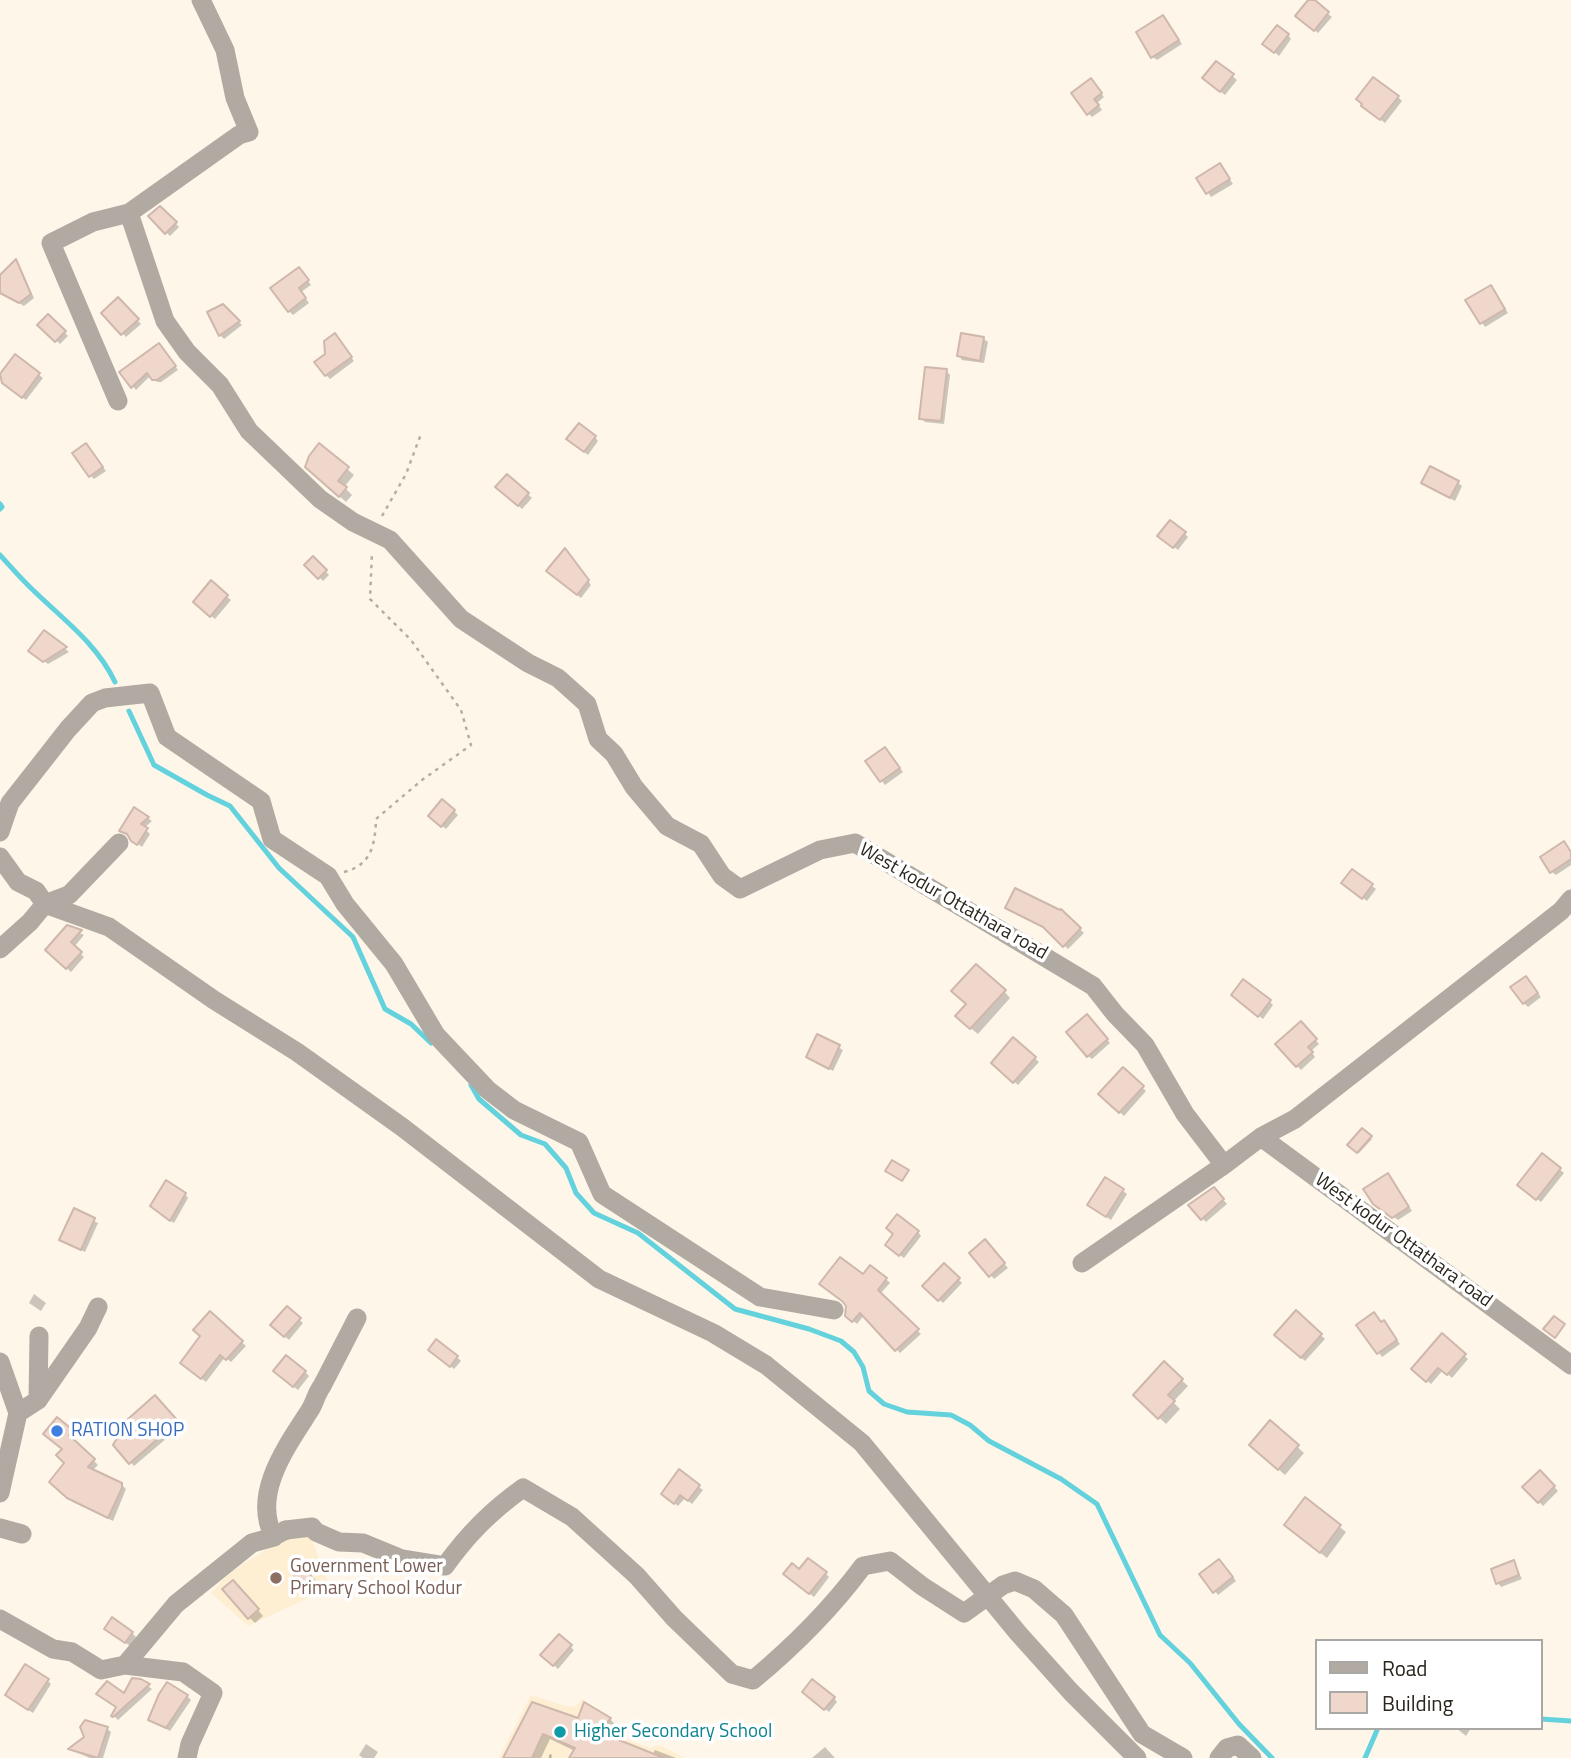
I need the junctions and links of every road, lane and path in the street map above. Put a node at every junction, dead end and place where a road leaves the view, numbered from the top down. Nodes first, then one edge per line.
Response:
1 (201, 0) edge
2 (129, 213) junction
3 (118, 401) dead end
4 (421, 434) dead end
5 (373, 532) junction
6 (0, 832) edge
7 (119, 843) dead end
8 (0, 858) edge
9 (328, 876) junction
10 (1571, 899) edge
11 (45, 904) junction
12 (0, 949) edge
13 (1261, 1137) junction
14 (1224, 1165) junction
15 (1082, 1264) dead end
16 (98, 1307) dead end
17 (834, 1310) dead end
18 (357, 1318) dead end
19 (40, 1336) dead end
20 (0, 1362) edge
21 (1571, 1365) edge
22 (38, 1400) junction
23 (18, 1413) junction
24 (0, 1493) edge
25 (0, 1528) edge
26 (22, 1534) dead end
27 (276, 1535) junction
28 (988, 1596) junction
29 (0, 1619) edge
30 (125, 1665) junction
31 (551, 1753) dead end
32 (187, 1758) edge
33 (550, 1758) edge
34 (1137, 1758) edge
35 (1183, 1758) edge
36 (1219, 1758) edge
37 (1252, 1758) edge

1 - 2 street
2 - 3 street
2 - 5 street, West kodur Ottathara road
4 - 5 path
5 - 9 path
5 - 14 street, West kodur Ottathara road
6 - 9 street
7 - 11 street
8 - 11 street
9 - 17 street
10 - 13 street
11 - 12 street
11 - 28 street
13 - 14 street
13 - 21 street, West kodur Ottathara road
14 - 15 street
16 - 22 street
18 - 27 street
19 - 22 street
20 - 23 street
22 - 23 street
23 - 24 street
25 - 26 street
27 - 28 street
27 - 30 street
28 - 34 street
28 - 35 street
29 - 30 street
30 - 32 street
31 - 33 path
36 - 37 street

